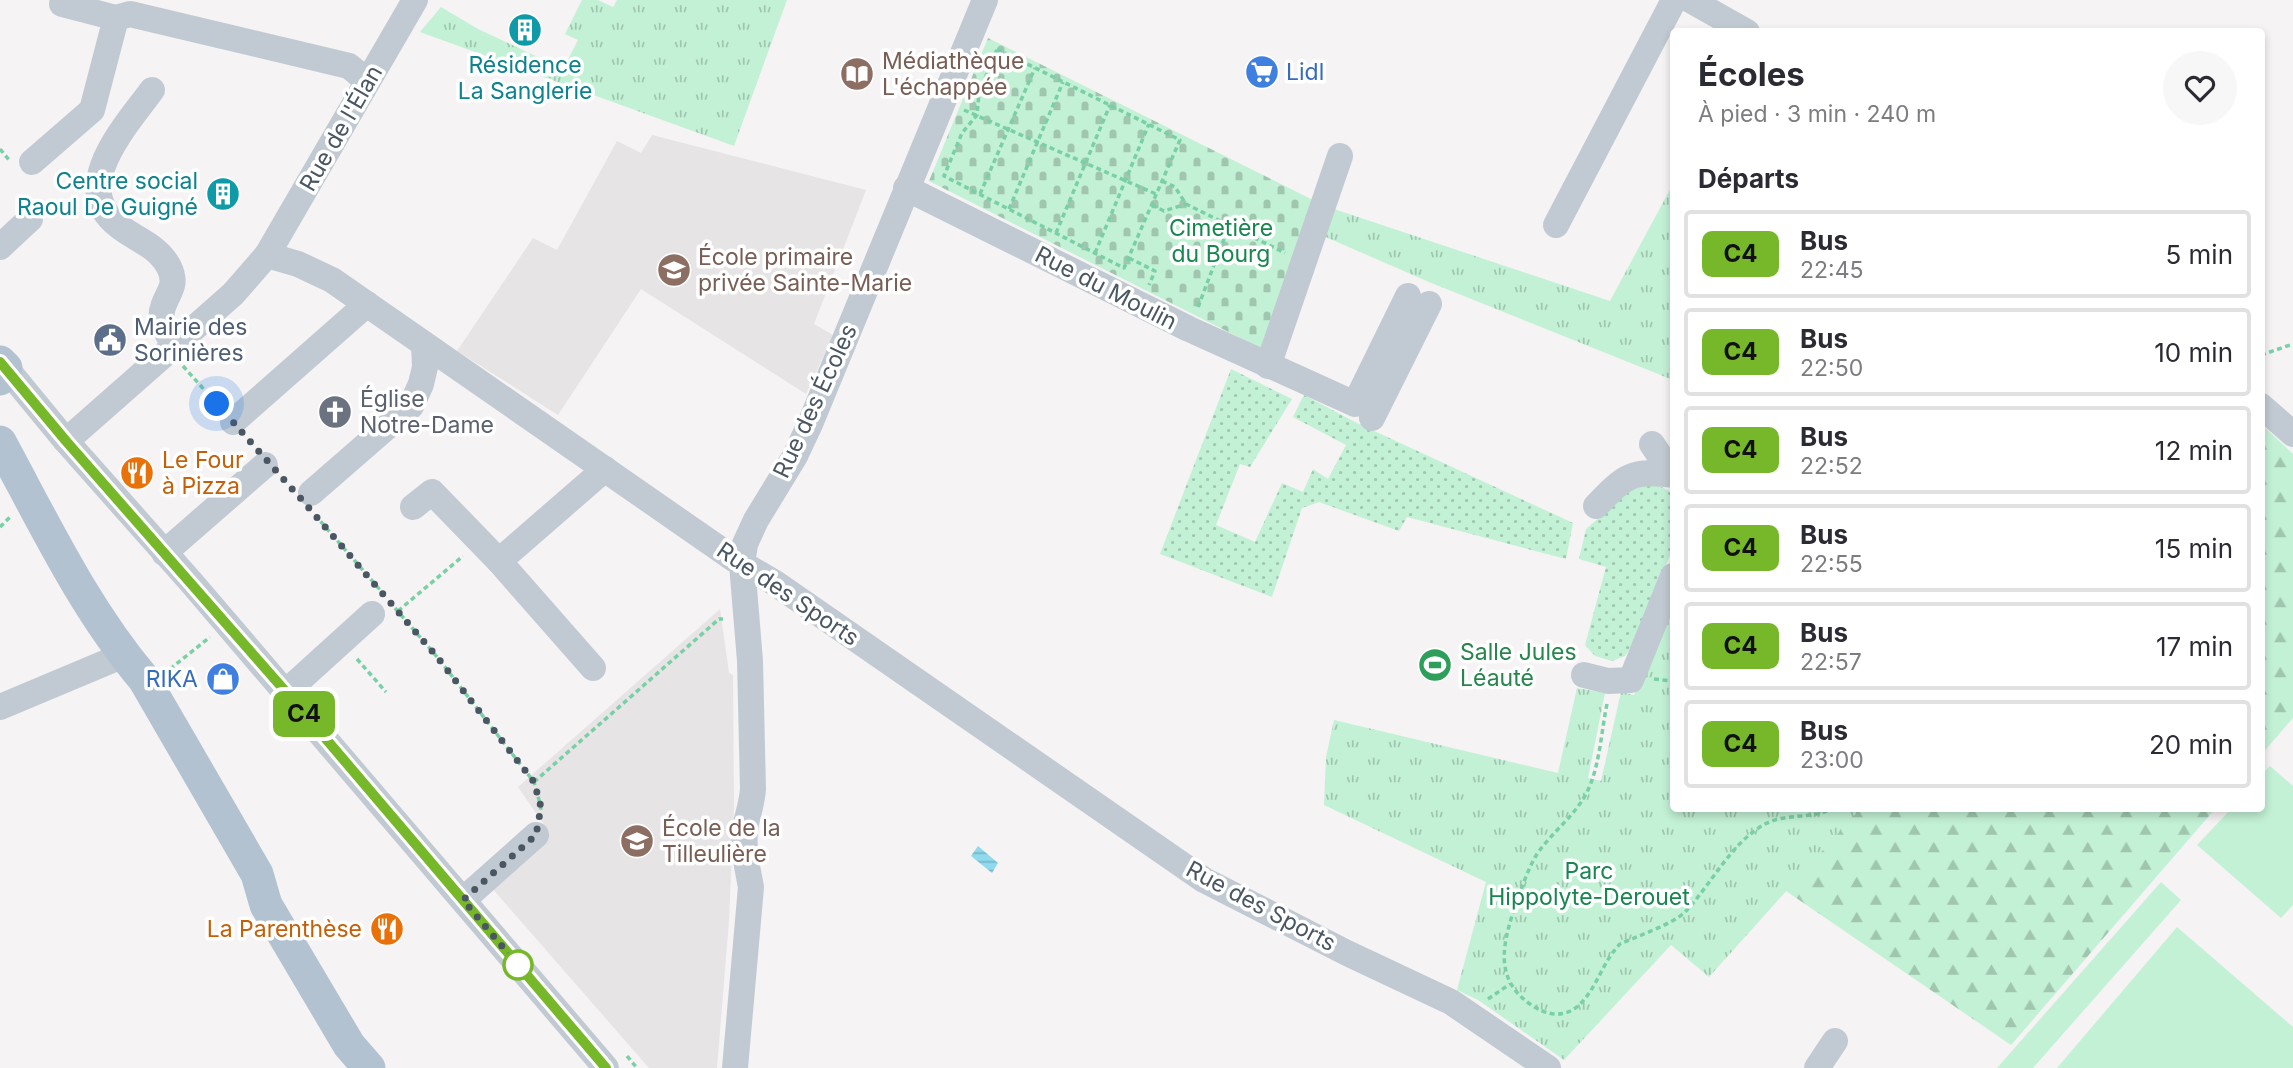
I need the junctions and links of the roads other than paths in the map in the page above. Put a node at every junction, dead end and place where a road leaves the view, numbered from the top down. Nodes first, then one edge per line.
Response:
1 (415, 0) edge
2 (985, 0) edge
3 (1674, 0) edge
4 (1690, 0) edge
5 (62, 4) dead end
6 (126, 11) edge
7 (1740, 28) edge
8 (367, 81) junction
9 (152, 90) dead end
10 (1340, 156) dead end
11 (32, 162) dead end
12 (906, 188) junction
13 (30, 219) dead end
14 (1556, 225) dead end
15 (0, 247) edge
16 (267, 256) junction
17 (1321, 263) dead end
18 (367, 304) junction
19 (1300, 323) dead end
20 (424, 344) junction
21 (173, 349) junction
22 (1268, 366) junction
23 (2, 370) edge
24 (2265, 410) edge
25 (1372, 418) dead end
26 (233, 422) road end
27 (2293, 434) edge
28 (66, 441) junction
29 (0, 442) edge
30 (1652, 444) dead end
31 (265, 466) dead end
32 (605, 469) junction
33 (1670, 471) edge
34 (1670, 475) edge
35 (311, 501) road end
36 (1596, 506) dead end
37 (413, 507) dead end
38 (164, 553) junction
39 (499, 561) junction
40 (742, 564) junction
41 (1670, 583) edge
42 (388, 608) road end
43 (124, 655) junction
44 (593, 668) dead end
45 (1584, 675) dead end
46 (286, 692) junction
47 (0, 707) edge
48 (536, 835) road end
49 (463, 900) junction
50 (1835, 1041) dead end
51 (369, 1068) edge
52 (606, 1068) edge
53 (735, 1068) edge
54 (1548, 1068) edge
55 (1817, 1068) edge

1 - 8 street, Rue de l'Élan
2 - 12 street, Rue des Écoles
3 - 14 street
4 - 7 street
5 - 6 street
6 - 8 street
6 - 11 street
8 - 16 street, Rue de l'Élan
9 - 21 street
10 - 22 street
12 - 22 street, Rue du Moulin
12 - 40 street, Rue des Écoles
13 - 15 street
16 - 18 street, Rue des Sports
16 - 21 street
17 - 19 street
18 - 20 street, Rue des Sports
18 - 26 street
20 - 32 street, Rue des Sports
20 - 35 street
21 - 28 street
22 - 25 street, Rue du Moulin
23 - 28 street
24 - 27 street
28 - 38 street
29 - 43 main road
30 - 33 street
31 - 38 street
32 - 39 street
32 - 40 street, Rue des Sports
34 - 36 street
37 - 39 street
38 - 46 street
39 - 44 street
40 - 53 street, Rue des Écoles
40 - 54 street, Rue des Sports
41 - 45 street
42 - 46 street
43 - 47 street
43 - 51 main road
46 - 49 street
48 - 49 street
49 - 52 street
50 - 55 street

